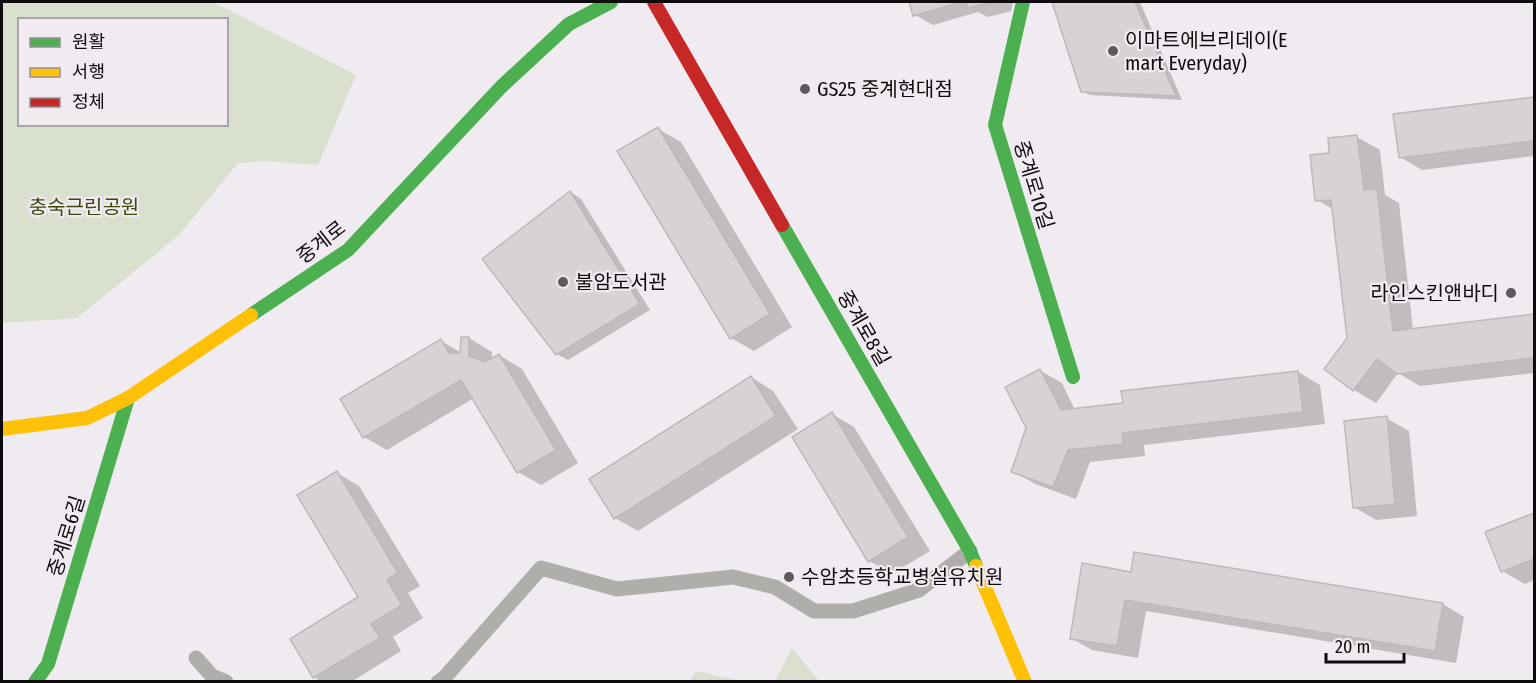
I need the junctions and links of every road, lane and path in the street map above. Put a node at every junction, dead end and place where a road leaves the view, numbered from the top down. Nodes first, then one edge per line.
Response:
1 (610, 2) edge
2 (654, 2) edge
3 (1023, 2) edge
4 (1073, 377) dead end
5 (128, 398) junction
6 (2, 429) edge
7 (970, 551) junction
8 (196, 658) dead end
9 (34, 681) edge
10 (226, 681) edge
11 (438, 681) edge
12 (1025, 681) edge

1 - 5 street, 중계로
2 - 7 street, 중계로8길
3 - 4 street, 중계로10길
5 - 6 street, 중계로
5 - 9 street, 중계로6길
7 - 11 lane
7 - 12 street, 중계로8길
8 - 10 lane

